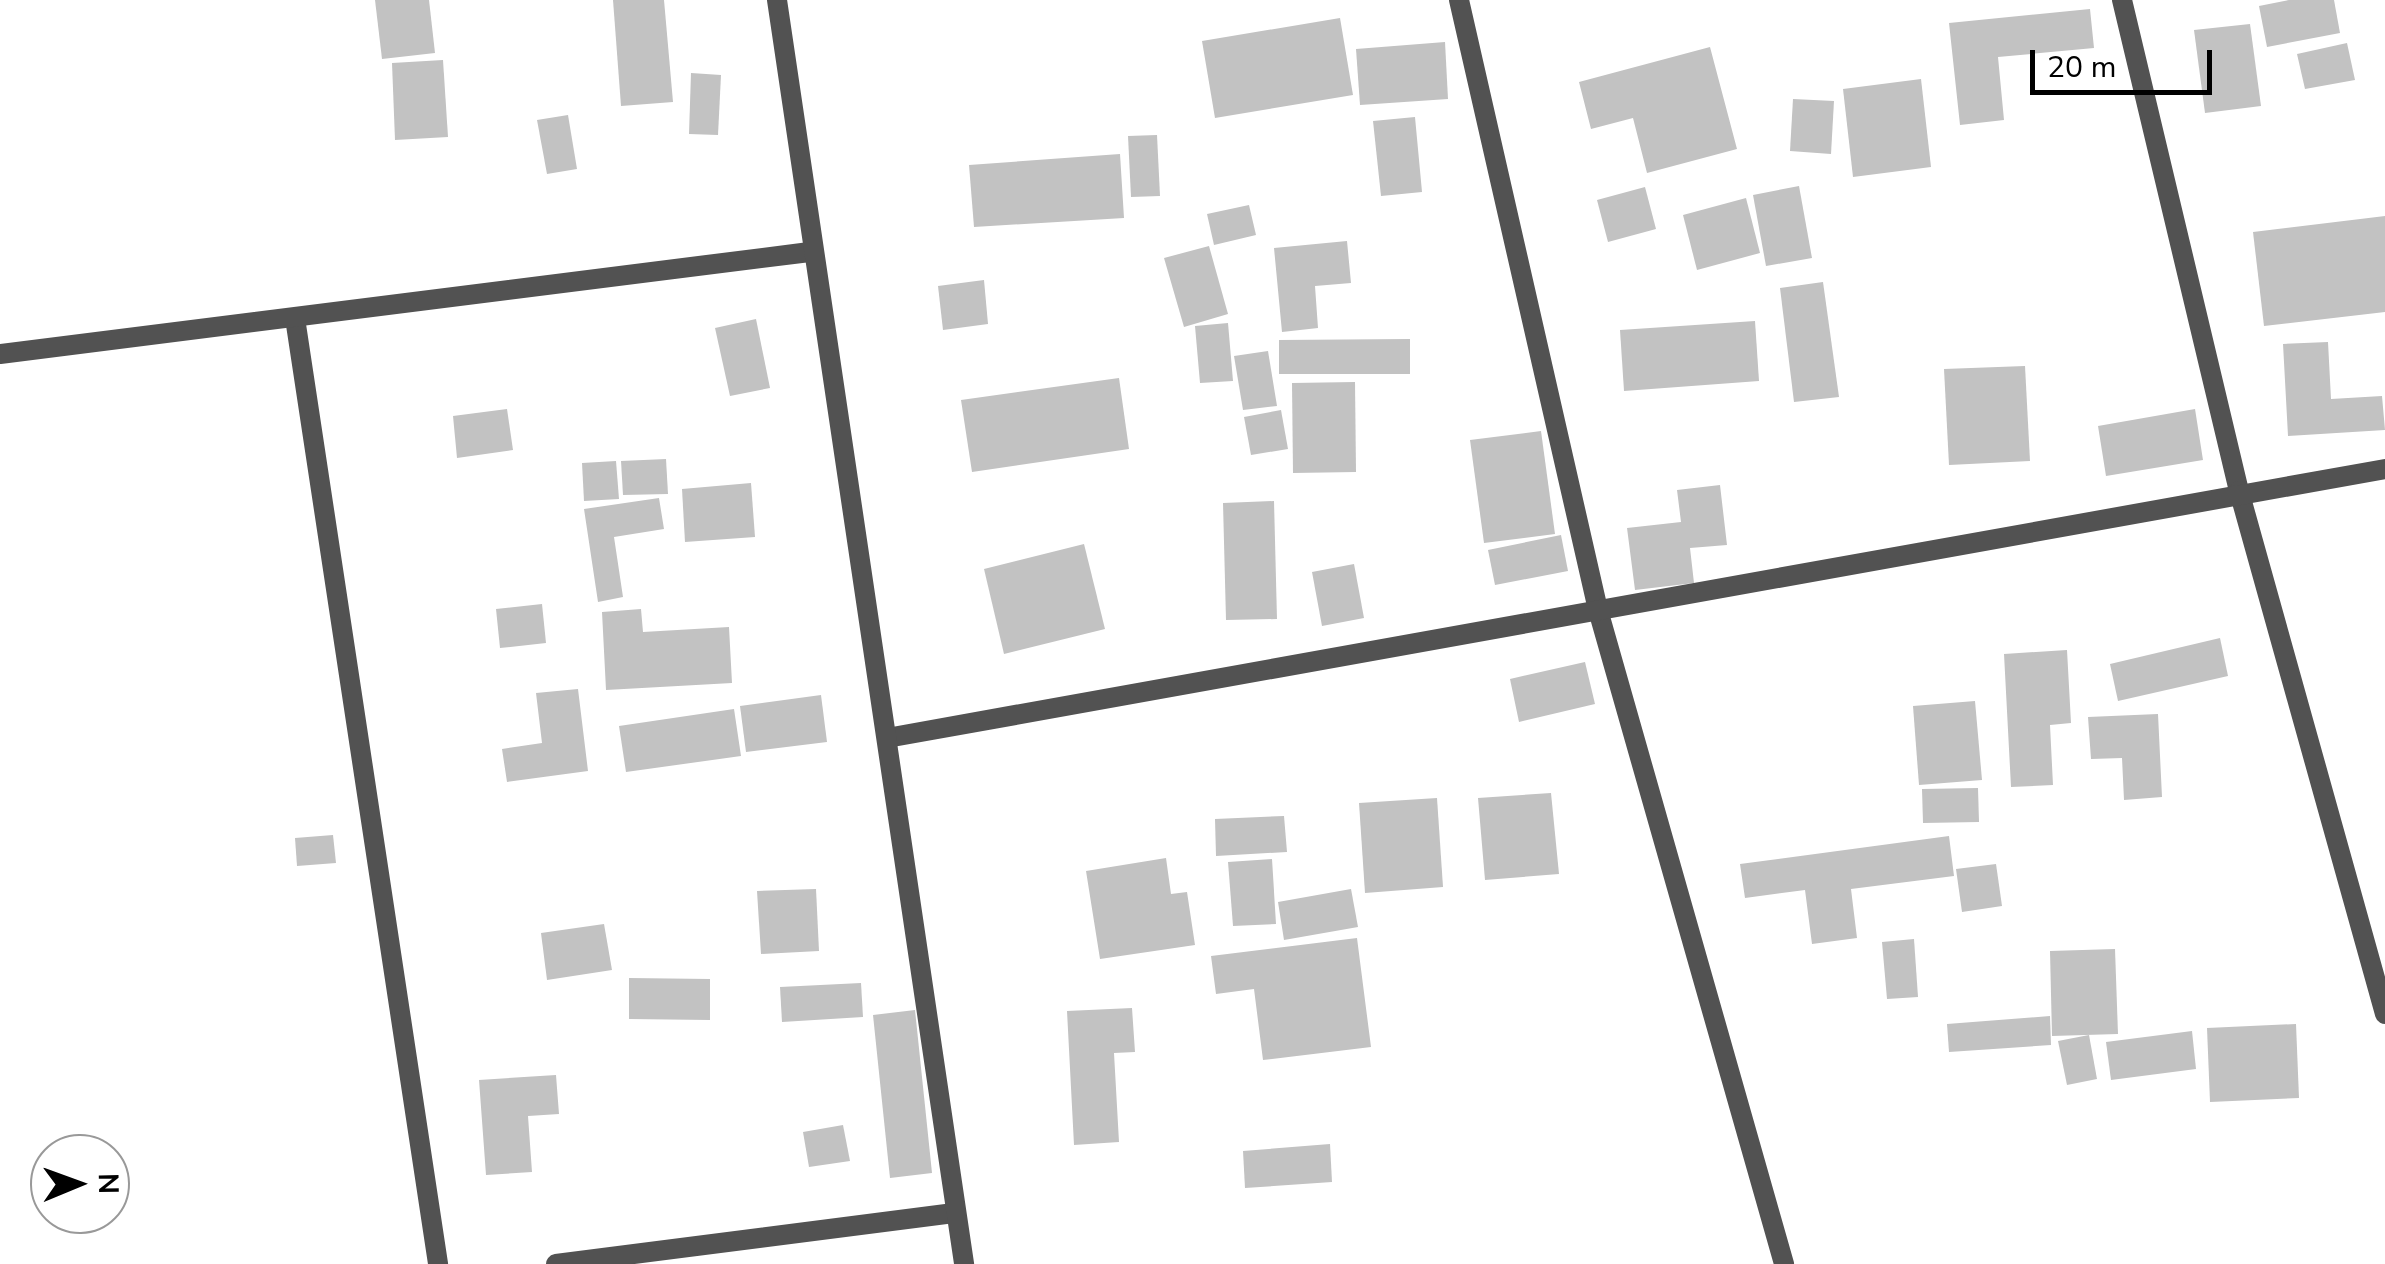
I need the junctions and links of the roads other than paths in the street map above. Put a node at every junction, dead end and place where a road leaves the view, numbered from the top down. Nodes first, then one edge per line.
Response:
1 (778, 0) edge
2 (1460, 0) edge
3 (2122, 0) edge
4 (810, 252) junction
5 (295, 318) junction
6 (0, 354) edge
7 (2385, 469) edge
8 (2239, 491) junction
9 (1598, 610) junction
10 (887, 738) junction
11 (2385, 1014) edge
12 (956, 1213) junction
13 (438, 1264) edge
14 (556, 1264) edge
15 (964, 1264) edge
16 (1784, 1264) edge

1 - 4 street
2 - 9 street
3 - 8 street
4 - 5 street
4 - 10 street
5 - 6 street
5 - 13 street
7 - 8 street
8 - 9 street
8 - 11 street
9 - 10 street
9 - 16 street
10 - 12 street
12 - 14 street
12 - 15 street

